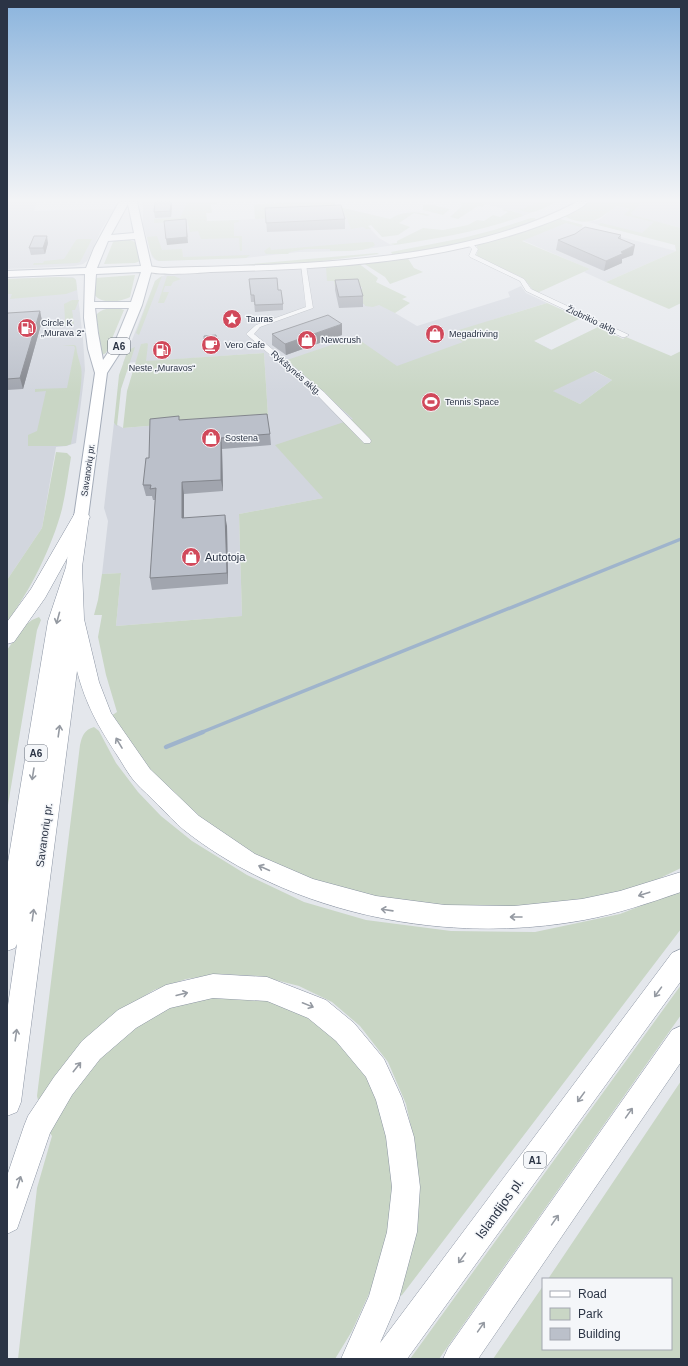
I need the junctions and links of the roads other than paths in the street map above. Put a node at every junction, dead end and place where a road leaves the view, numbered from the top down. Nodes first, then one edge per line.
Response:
1 (303, 265) edge
2 (91, 266) edge
3 (146, 266) edge
4 (157, 266) edge
5 (285, 266) edge
6 (491, 266) edge
7 (230, 268) joint
8 (147, 269) junction
9 (90, 270) junction
10 (67, 271) junction
11 (7, 274) edge
12 (136, 305) junction
13 (90, 309) junction
14 (624, 335) dead end
15 (102, 373) junction
16 (367, 441) dead end
17 (81, 517) junction
18 (74, 567) junction
19 (75, 619) junction
20 (7, 637) edge
21 (681, 882) edge
22 (7, 940) edge
23 (681, 961) edge
24 (681, 1039) edge
25 (7, 1102) edge
26 (7, 1219) edge
27 (357, 1359) edge
28 (388, 1359) edge
29 (459, 1359) edge

1 - 16 street, Rykštynės aklg.
2 - 9 main road, Savanorių pr. / A6
3 - 8 main road, Savanorių pr. / A6
4 - 8 main road
5 - 7 main road
6 - 14 street, Žiobrikio aklg.
7 - 8 main road
8 - 9 main road
8 - 12 main road, Savanorių pr. / A6
9 - 10 main road
9 - 13 main road, Savanorių pr. / A6
10 - 11 main road
10 - 13 main road
12 - 13 main road
12 - 15 main road, Savanorių pr. / A6
13 - 15 main road, Savanorių pr. / A6
15 - 17 main road, Savanorių pr. / A6
17 - 18 highway, Savanorių pr. / A6
17 - 20 highway
18 - 19 highway, Savanorių pr. / A6
18 -> 22 highway, Savanorių pr. / A6
21 -> 19 highway
25 -> 19 highway, Savanorių pr. / A6
23 -> 28 highway, Islandijos pl. / A1
29 -> 24 highway
26 -> 27 highway

